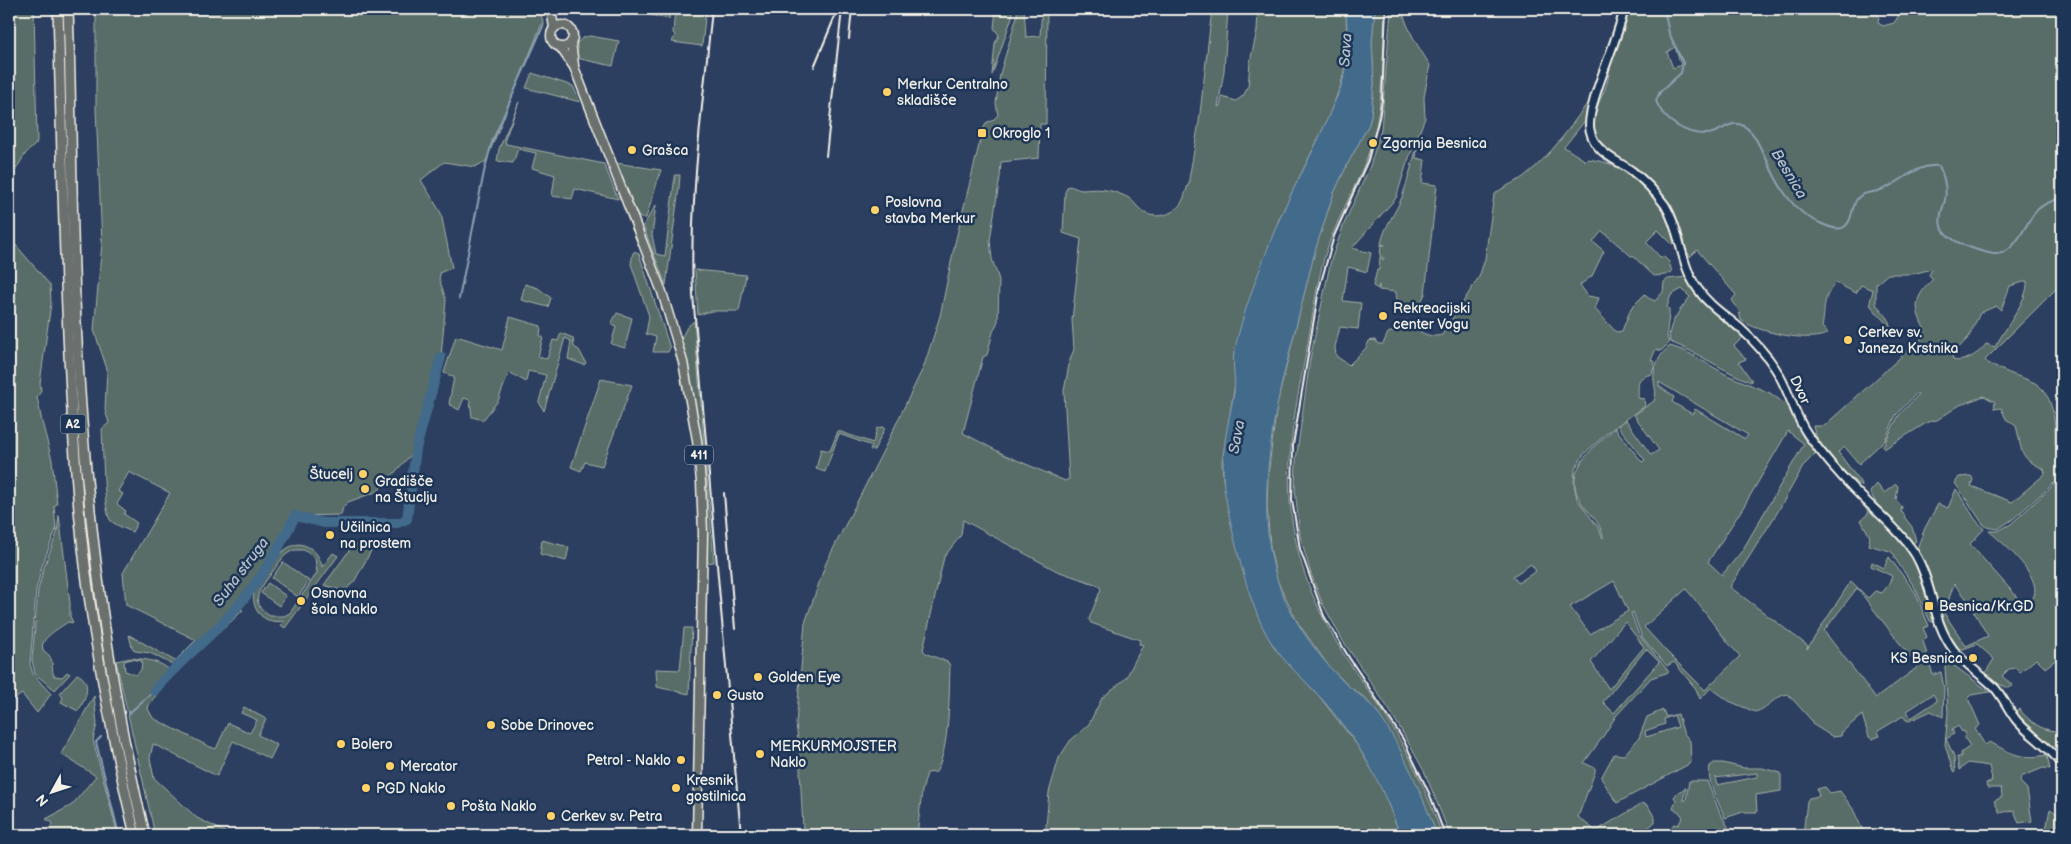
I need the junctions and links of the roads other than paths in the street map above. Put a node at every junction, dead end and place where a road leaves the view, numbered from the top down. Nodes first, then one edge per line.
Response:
1 (58, 9) edge
2 (68, 9) edge
3 (551, 9) edge
4 (1624, 9) edge
5 (558, 26) junction
6 (571, 42) junction
7 (560, 47) junction
8 (574, 67) junction
9 (2062, 764) edge
10 (136, 835) edge
11 (145, 835) edge
12 (697, 835) edge

1 - 10 highway, A2
2 - 11 highway, A2
3 - 5 main road, 411
4 - 9 street, Dvor
5 - 6 main road, 411
5 - 7 main road, 411
6 - 7 main road
6 - 8 main road, 411
7 - 8 main road, 411
8 - 12 main road, 411

